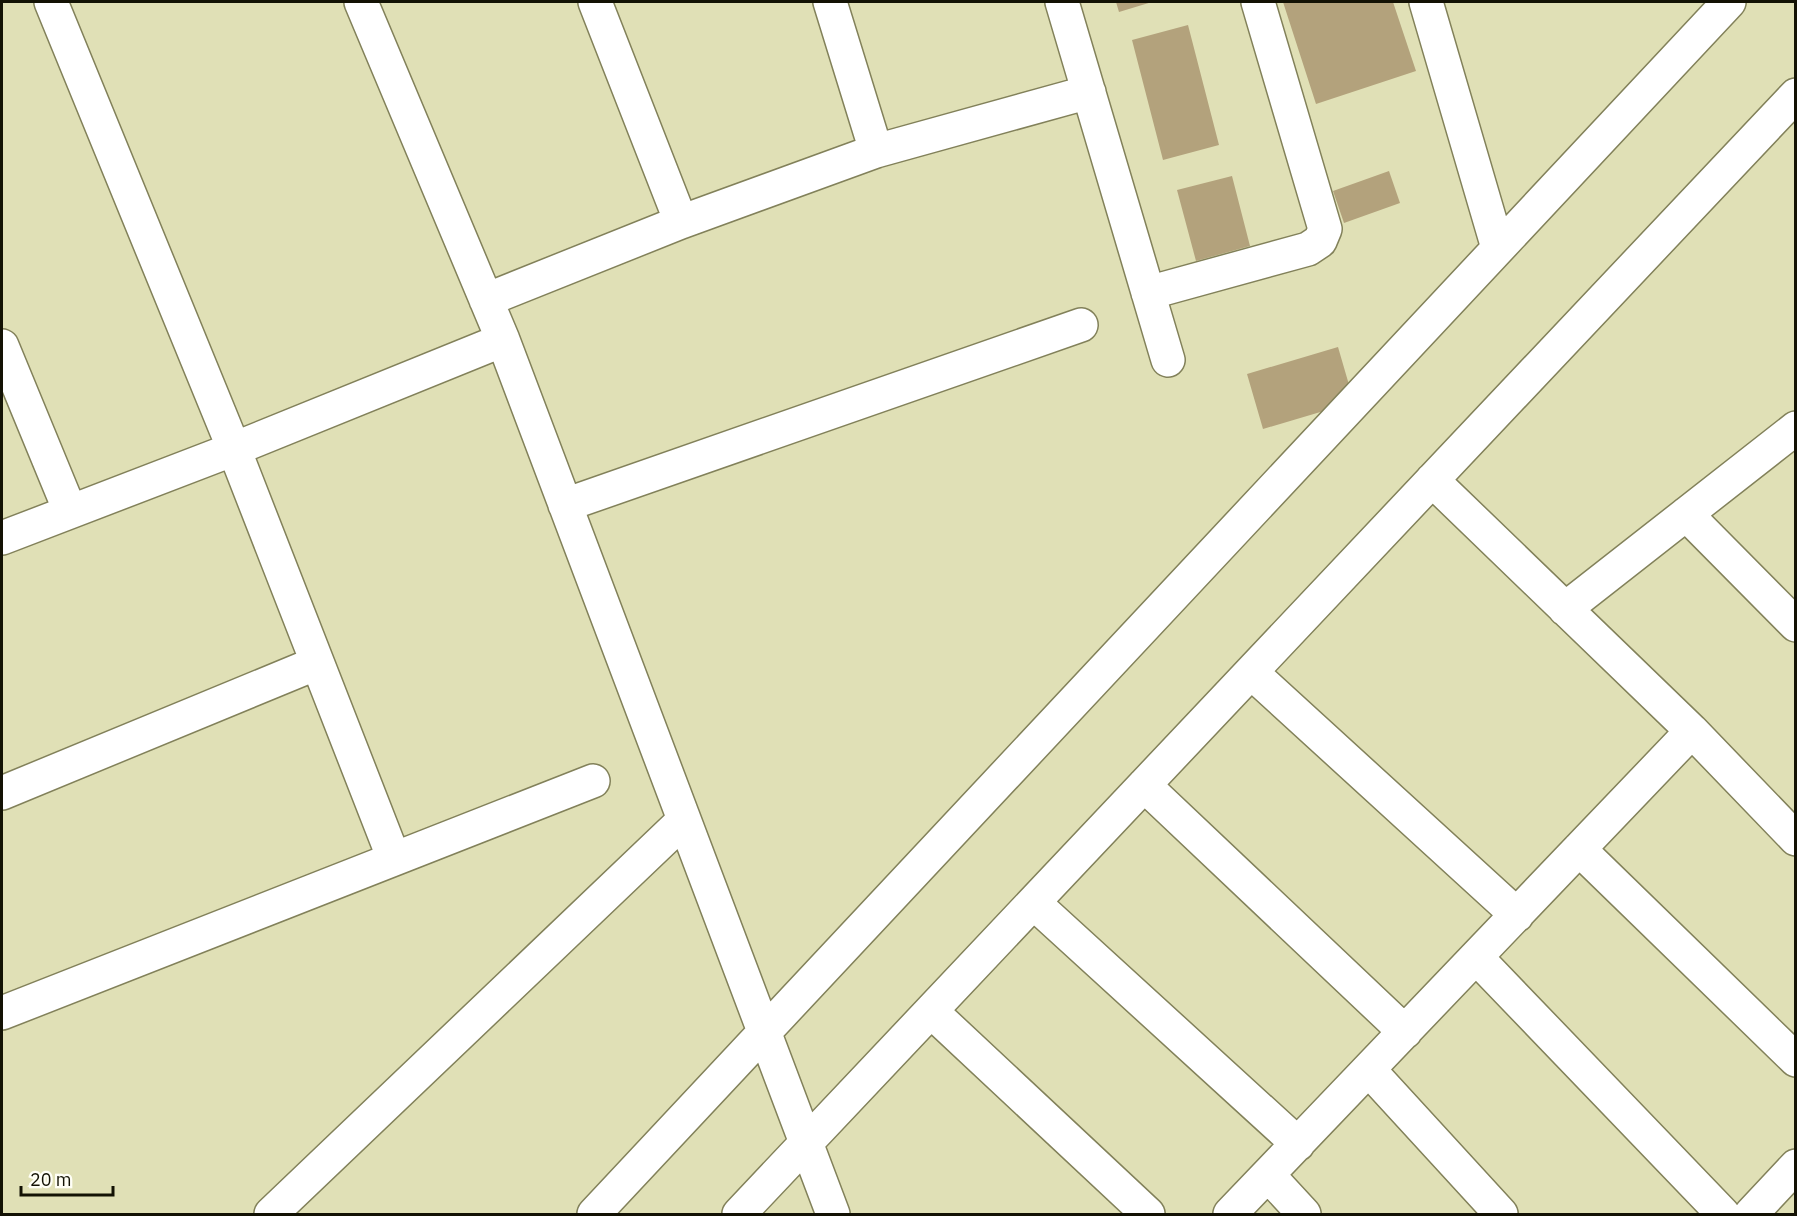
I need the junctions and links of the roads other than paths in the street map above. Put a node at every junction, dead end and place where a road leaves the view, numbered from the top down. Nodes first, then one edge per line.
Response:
1 (51, 2) edge
2 (361, 2) edge
3 (595, 2) edge
4 (830, 2) edge
5 (1062, 2) edge
6 (1258, 2) edge
7 (1426, 2) edge
8 (1729, 2) edge
9 (1089, 92) junction
10 (1796, 95) edge
11 (876, 151) junction
12 (681, 222) junction
13 (1498, 248) junction
14 (1148, 292) junction
15 (486, 300) junction
16 (1082, 325) dead end
17 (503, 340) junction
18 (2, 346) edge
19 (1168, 360) dead end
20 (1796, 428) edge
21 (234, 449) junction
22 (1432, 480) junction
23 (565, 505) junction
24 (70, 511) junction
25 (1686, 514) junction
26 (2, 538) edge
27 (1565, 609) junction
28 (1796, 626) edge
29 (317, 663) junction
30 (1251, 672) junction
31 (1692, 732) junction
32 (593, 781) dead end
33 (1144, 785) junction
34 (2, 793) edge
35 (683, 821) junction
36 (1796, 839) edge
37 (1579, 849) junction
38 (394, 859) junction
39 (1034, 903) junction
40 (1517, 915) junction
41 (1476, 957) junction
42 (931, 1011) junction
43 (2, 1013) edge
44 (1405, 1032) junction
45 (763, 1034) junction
46 (1796, 1059) edge
47 (1369, 1070) junction
48 (1298, 1143) junction
49 (805, 1145) junction
50 (1796, 1166) edge
51 (1268, 1175) junction
52 (271, 1215) edge
53 (594, 1215) edge
54 (739, 1215) edge
55 (833, 1215) edge
56 (1148, 1215) edge
57 (1230, 1215) edge
58 (1304, 1215) edge
59 (1501, 1215) edge
60 (1723, 1215) edge
61 (1751, 1215) edge

1 - 21 street
2 - 15 street
3 - 12 street
4 - 11 street
5 - 9 street
6 - 14 street
7 - 13 street
8 - 13 street
9 - 11 street
9 - 14 street
10 - 22 street
11 - 12 street
12 - 15 street
13 - 45 street
14 - 19 street
15 - 17 street
16 - 23 street
17 - 21 street
17 - 23 street
18 - 24 street
20 - 25 street
21 - 24 street
21 - 29 street
22 - 27 street
22 - 30 street
23 - 35 street
24 - 26 street
25 - 27 street
25 - 28 street
27 - 31 street
29 - 34 street
29 - 38 street
30 - 33 street
30 - 40 street
31 - 36 street
31 - 37 street
32 - 38 street
33 - 39 street
33 - 44 street
35 - 45 street
35 - 52 street
37 - 40 street
37 - 46 street
38 - 43 street
39 - 42 street
39 - 48 street
40 - 41 street
41 - 44 street
41 - 60 street
42 - 49 street
42 - 56 street
44 - 47 street
45 - 49 street
45 - 53 street
47 - 48 street
47 - 59 street
48 - 51 street
49 - 54 street
49 - 55 street
50 - 61 street
51 - 57 street
51 - 58 street

